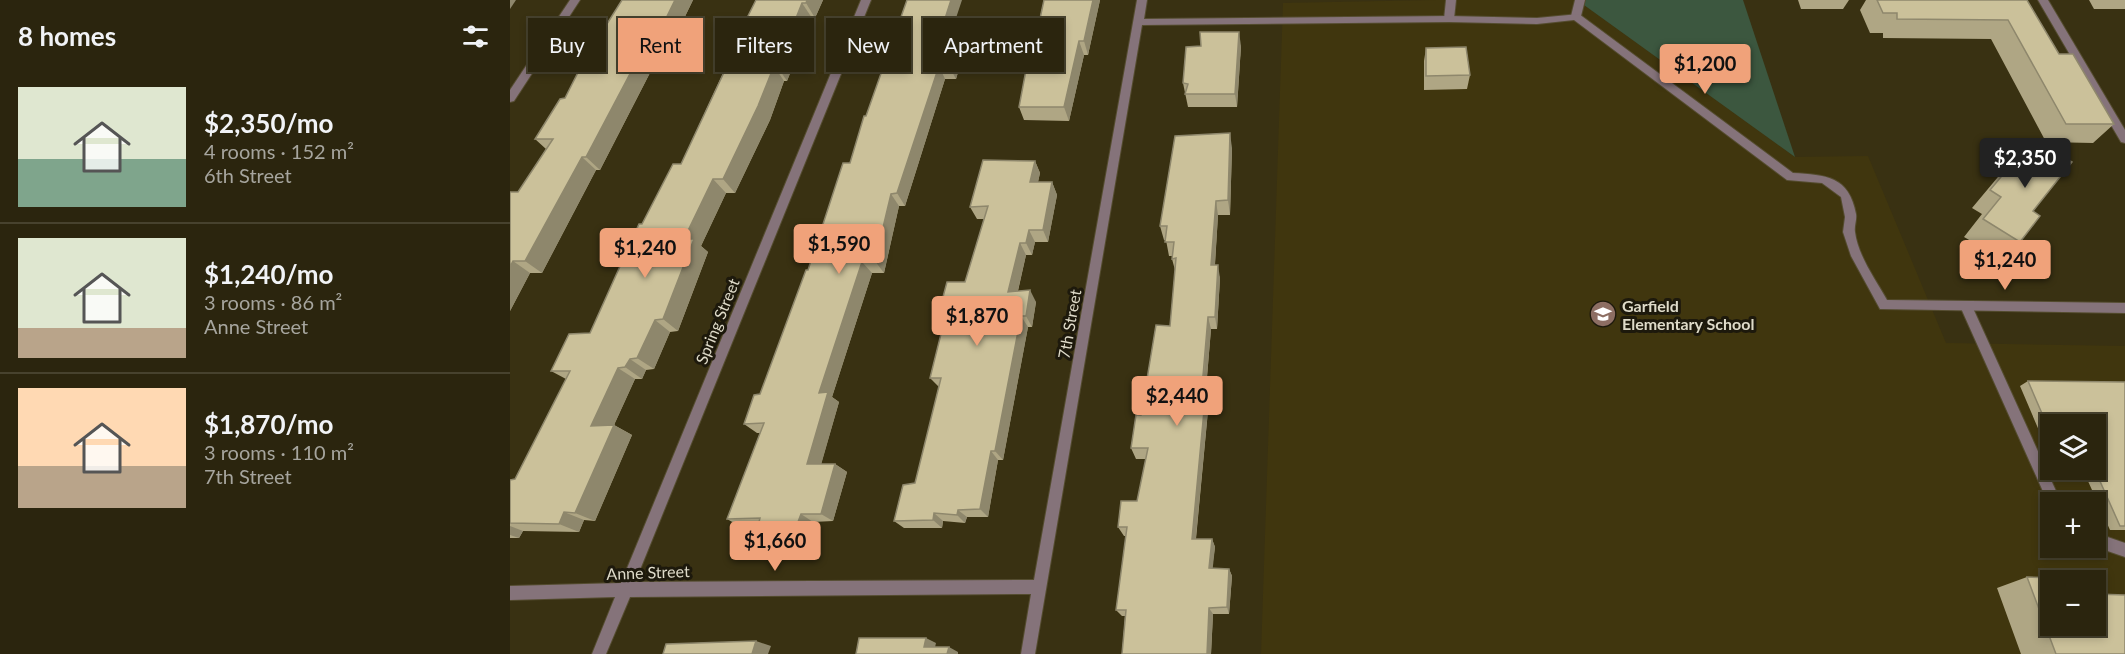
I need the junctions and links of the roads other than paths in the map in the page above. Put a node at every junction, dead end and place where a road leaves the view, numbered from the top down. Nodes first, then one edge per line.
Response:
1 (575, 0) edge
2 (866, 0) edge
3 (1142, 0) edge
4 (1451, 0) edge
5 (1580, 0) edge
6 (2043, 0) edge
7 (1576, 16) junction
8 (1449, 19) junction
9 (1138, 21) junction
10 (510, 98) edge
11 (2125, 139) edge
12 (1966, 306) junction
13 (2125, 308) edge
14 (2050, 492) edge
15 (2106, 543) edge
16 (2125, 550) edge
17 (1040, 586) junction
18 (625, 591) junction
19 (510, 593) edge
20 (599, 654) edge
21 (1028, 654) edge

1 - 10 street
2 - 18 street, Spring Street
3 - 9 street, 7th Street
4 - 8 street
5 - 7 street
6 - 11 street
7 - 8 street
7 - 12 street
8 - 9 street
9 - 17 street, 7th Street
12 - 13 street
12 - 14 street
15 - 16 street
17 - 18 street, Anne Street
17 - 21 street, 7th Street
18 - 19 street, Anne Street
18 - 20 street, Spring Street

